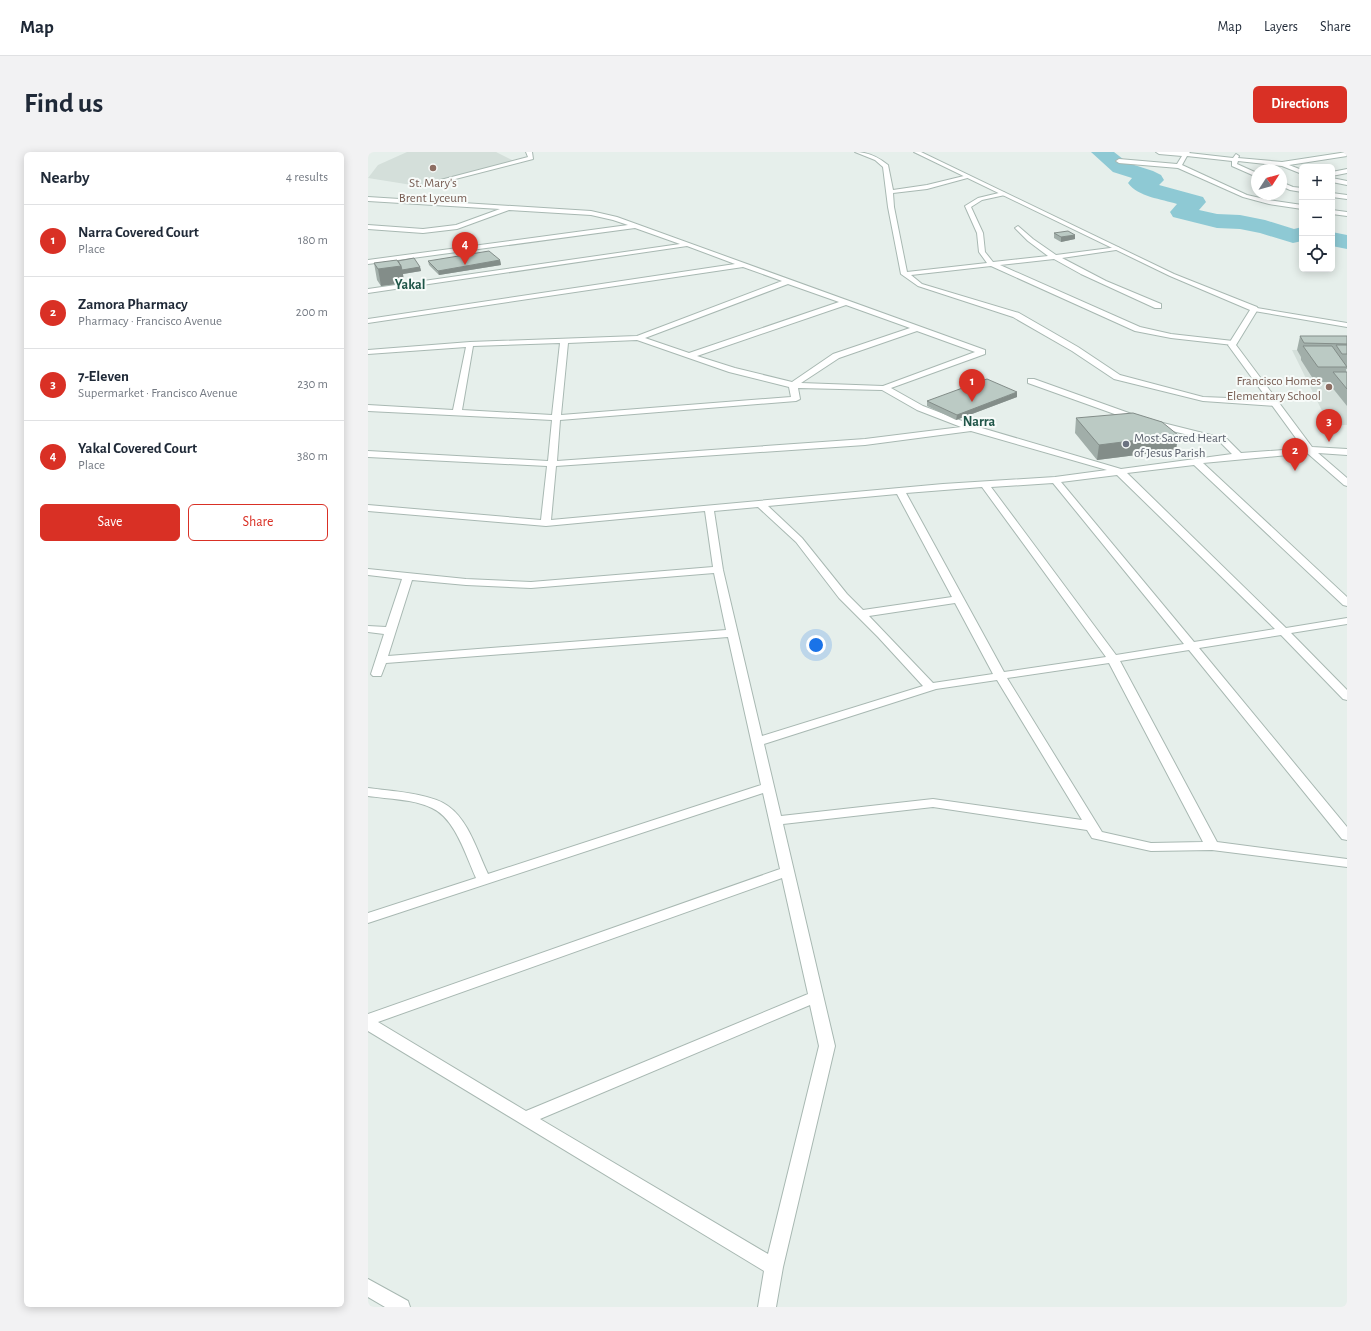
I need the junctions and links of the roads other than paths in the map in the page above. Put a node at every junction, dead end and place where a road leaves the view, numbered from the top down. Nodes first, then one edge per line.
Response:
1 (528, 152) edge
2 (858, 152) edge
3 (917, 152) edge
4 (1159, 152) edge
5 (1238, 152) edge
6 (1186, 153) edge
7 (1340, 154) edge
8 (1347, 154) edge
9 (1285, 158) dead end
10 (1236, 159) junction
11 (1119, 161) dead end
12 (1282, 164) junction
13 (1179, 166) junction
14 (1287, 166) edge
15 (1299, 171) edge
16 (1251, 172) edge
17 (1347, 172) edge
18 (1335, 174) edge
19 (968, 178) junction
20 (1335, 181) edge
21 (432, 183) dead end
22 (1347, 183) edge
23 (1287, 186) edge
24 (1299, 189) edge
25 (890, 192) junction
26 (1003, 194) junction
27 (1335, 195) edge
28 (1347, 197) edge
29 (368, 199) edge
30 (1299, 207) edge
31 (511, 208) junction
32 (1335, 212) edge
33 (1347, 214) edge
34 (637, 226) junction
35 (368, 227) edge
36 (1018, 228) dead end
37 (688, 244) junction
38 (1116, 248) junction
39 (1055, 257) junction
40 (368, 262) edge
41 (746, 264) junction
42 (991, 264) junction
43 (904, 274) junction
44 (789, 281) junction
45 (368, 291) edge
46 (847, 302) junction
47 (1158, 306) dead end
48 (1254, 309) junction
49 (368, 321) edge
50 (1347, 324) edge
51 (918, 328) junction
52 (638, 338) junction
53 (564, 340) junction
54 (1233, 343) junction
55 (470, 344) junction
56 (368, 352) edge
57 (692, 355) junction
58 (1031, 381) dead end
59 (793, 385) junction
60 (884, 388) junction
61 (1276, 403) junction
62 (368, 408) edge
63 (457, 413) junction
64 (556, 418) junction
65 (972, 428) junction
66 (1309, 450) junction
67 (1347, 452) edge
68 (368, 454) edge
69 (1239, 456) junction
70 (1196, 462) junction
71 (551, 464) junction
72 (1119, 470) junction
73 (1055, 480) junction
74 (1347, 483) edge
75 (984, 484) junction
76 (900, 491) junction
77 (761, 504) junction
78 (368, 508) edge
79 (709, 508) junction
80 (546, 523) junction
81 (718, 570) junction
82 (368, 572) edge
83 (408, 576) junction
84 (959, 599) junction
85 (1347, 603) edge
86 (861, 614) junction
87 (1347, 621) edge
88 (368, 629) edge
89 (390, 631) junction
90 (1283, 631) junction
91 (732, 633) junction
92 (1191, 646) junction
93 (1113, 659) junction
94 (382, 660) junction
95 (377, 674) dead end
96 (1000, 676) junction
97 (930, 687) junction
98 (1347, 697) edge
99 (757, 742) junction
100 (768, 787) junction
101 (368, 792) edge
102 (775, 821) junction
103 (1091, 826) junction
104 (1347, 836) edge
105 (1212, 846) junction
106 (1347, 863) edge
107 (787, 871) junction
108 (484, 880) junction
109 (368, 918) edge
110 (815, 997) junction
111 (368, 1020) edge
112 (368, 1024) edge
113 (525, 1118) junction
114 (774, 1267) junction
115 (368, 1287) edge
116 (401, 1307) edge
117 (767, 1307) edge

1 - 21 street
2 - 25 street
3 - 19 street
4 - 6 street
5 - 10 street
6 - 10 street
6 - 13 street
7 - 8 street
7 - 12 street
9 - 12 street
10 - 12 street
10 - 16 street
11 - 13 street
13 - 30 street
14 - 15 street
17 - 18 street
19 - 25 street
19 - 26 street
20 - 22 street
23 - 24 street
25 - 43 street
26 - 38 street
26 - 42 street
27 - 28 street
29 - 31 street
31 - 34 street
31 - 35 street
32 - 33 street
34 - 37 street
34 - 40 street
36 - 39 street
37 - 41 street
37 - 45 street
38 - 39 street
38 - 48 street
39 - 42 street
39 - 47 street
41 - 44 street
41 - 49 street
42 - 43 street
42 - 54 street
43 - 61 street
44 - 46 street
44 - 52 street
46 - 51 street
46 - 57 street
48 - 50 street
48 - 54 street
51 - 59 street
51 - 60 street
52 - 53 street
52 - 57 street
53 - 55 street
53 - 64 street
54 - 61 street
55 - 56 street
55 - 63 street
57 - 59 street
58 - 69 street
59 - 60 street
59 - 64 street
60 - 65 street
61 - 66 street
62 - 63 street
63 - 64 street
64 - 71 street
65 - 71 street
65 - 72 street
66 - 67 street
66 - 69 street
66 - 74 street
68 - 71 street
69 - 70 street
70 - 72 street
70 - 85 street
71 - 80 street
72 - 73 street
72 - 90 street
73 - 75 street
73 - 92 street
75 - 76 street
75 - 93 street
76 - 77 street
76 - 84 street
77 - 79 street
77 - 86 street
78 - 80 street
79 - 80 street
79 - 81 street
81 - 83 street
81 - 91 street
82 - 83 street
83 - 89 street
84 - 86 street
84 - 96 street
86 - 97 street
87 - 90 street
88 - 89 street
89 - 94 street
90 - 92 street
90 - 98 street
91 - 94 street
91 - 99 street
92 - 93 street
92 - 104 street
93 - 96 street
93 - 105 street
94 - 95 street
96 - 97 street
96 - 103 street
97 - 99 street
99 - 100 street
100 - 102 street
100 - 108 street
101 - 108 street
102 - 103 street
102 - 107 street
103 - 105 street
105 - 106 street
107 - 110 street
107 - 111 street
108 - 109 street
110 - 113 street
110 - 114 street
112 - 113 street
113 - 114 street
114 - 117 street
115 - 116 street

